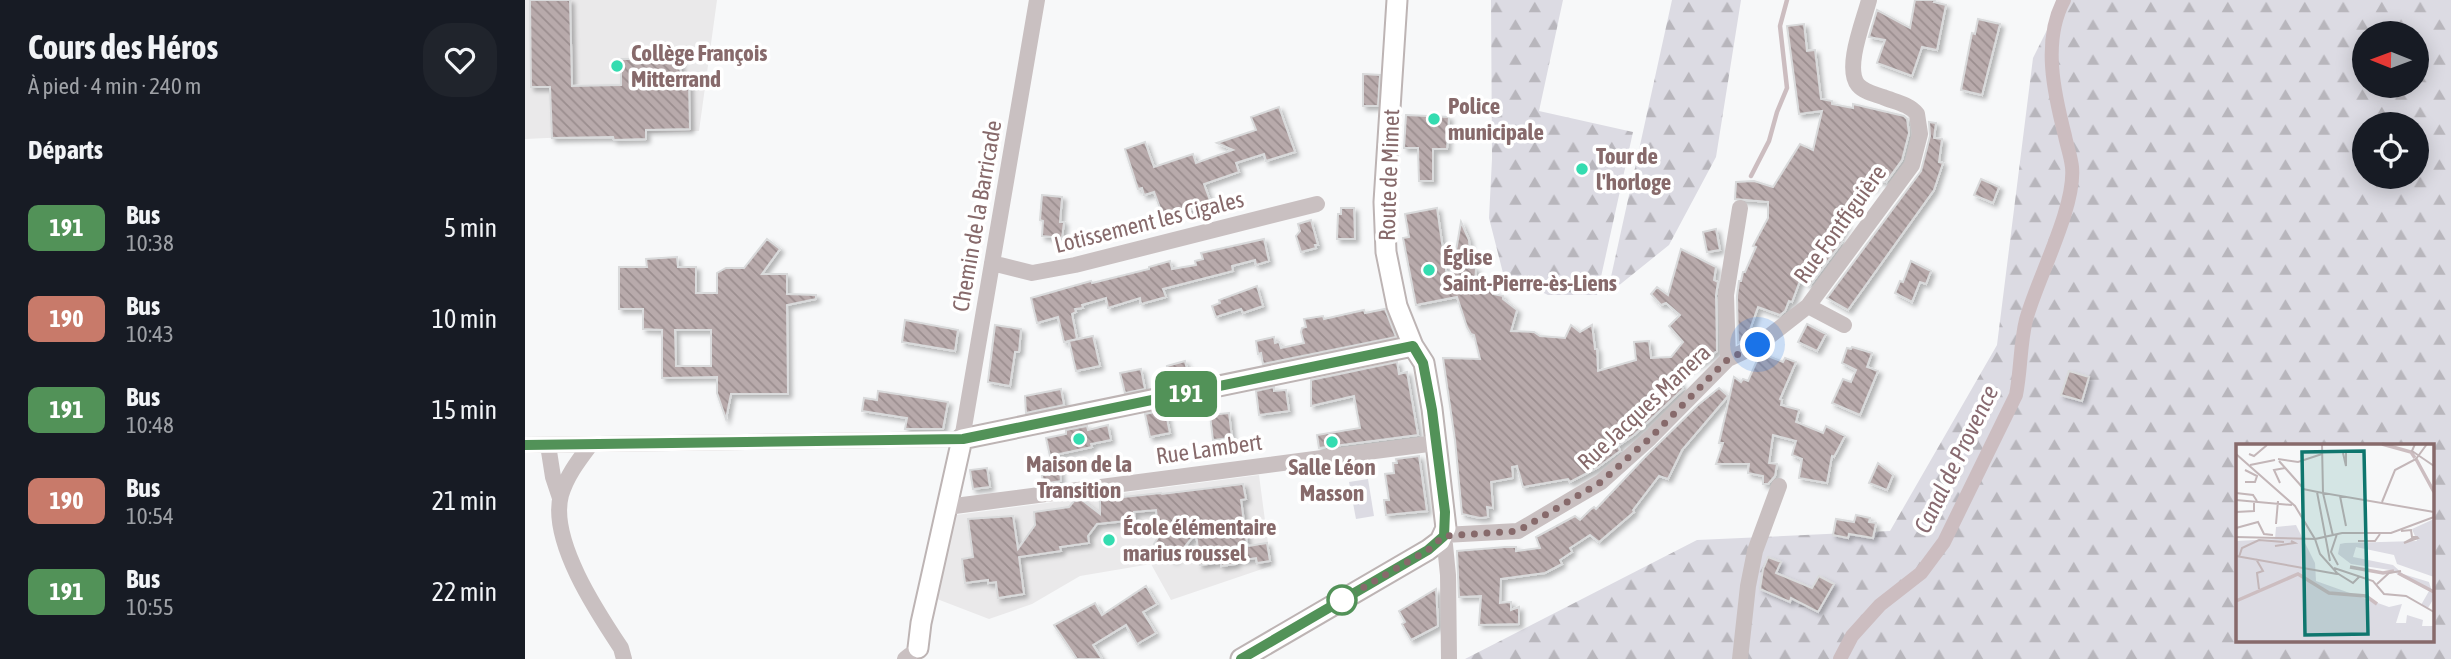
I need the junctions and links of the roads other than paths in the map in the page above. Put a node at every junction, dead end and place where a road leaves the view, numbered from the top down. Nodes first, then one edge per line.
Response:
1 (1037, 0) edge
2 (1397, 0) edge
3 (1869, 0) edge
4 (1317, 204) dead end
5 (1739, 208) dead end
6 (992, 263) junction
7 (1808, 306) junction
8 (1844, 325) dead end
9 (1758, 345) joint
10 (1413, 346) junction
11 (1728, 359) junction
12 (963, 439) junction
13 (1436, 443) junction
14 (591, 444) junction
15 (525, 445) edge
16 (548, 445) junction
17 (1779, 486) dead end
18 (560, 498) junction
19 (947, 507) junction
20 (1444, 536) junction
21 (915, 656) edge
22 (624, 659) edge
23 (1241, 659) edge
24 (1449, 659) edge
25 (1740, 659) edge

1 - 6 street, Chemin de la Barricade
2 - 10 main road, Route de Mimet
3 - 7 street, Rue Fontfiguière
4 - 6 street, Lotissement les Cigales
5 - 11 street
6 - 12 street, Chemin de la Barricade
7 - 8 street
7 - 9 street, Rue Fontfiguière
9 - 11 street, Rue Jacques Manera
10 - 12 main road
10 - 13 main road, Route de Mimet
11 - 20 street, Rue Jacques Manera
12 - 14 street
12 - 19 main road
13 - 19 street, Rue Lambert
13 - 20 main road, Route de Mimet
14 - 16 street
14 - 18 street
15 - 16 street
16 - 18 street
17 - 25 street
18 - 22 street
19 - 21 main road
20 - 23 main road
20 - 24 street

